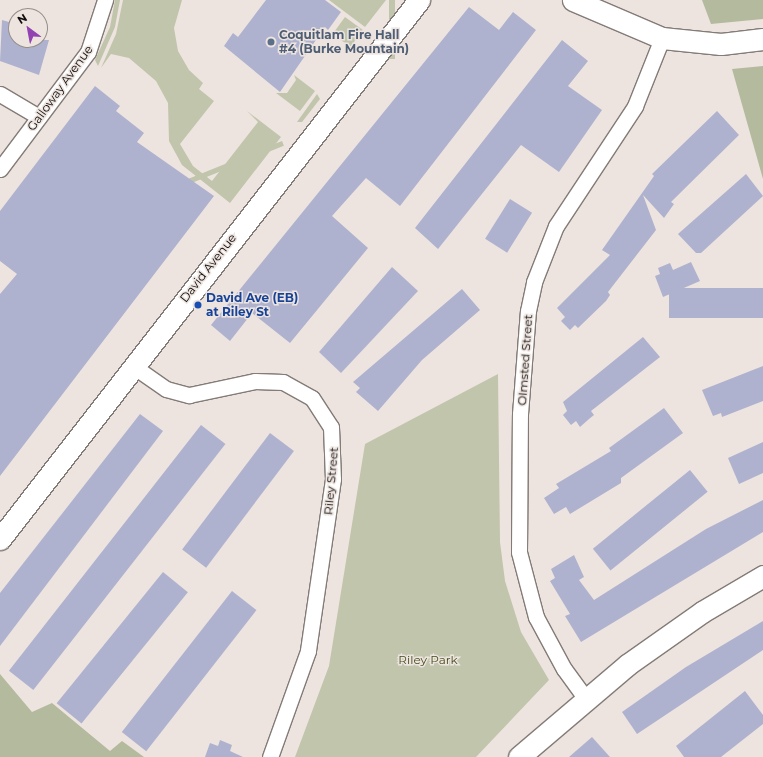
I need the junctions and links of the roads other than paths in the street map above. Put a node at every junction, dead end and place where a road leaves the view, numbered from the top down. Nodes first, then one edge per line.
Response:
1 (105, 0) edge
2 (419, 0) edge
3 (573, 0) edge
4 (662, 38) junction
5 (763, 39) edge
6 (0, 94) edge
7 (40, 117) junction
8 (0, 169) edge
9 (133, 366) junction
10 (0, 539) edge
11 (763, 576) edge
12 (586, 699) junction
13 (270, 757) edge
14 (519, 757) edge

1 - 7 street, Galloway Avenue
2 - 9 main road, David Avenue
3 - 4 main road
4 - 5 main road
4 - 12 street, Olmsted Street
6 - 7 street
7 - 8 street, Galloway Avenue
9 - 10 main road, David Avenue
9 - 13 street, Riley Street
11 - 12 main road
12 - 14 main road

